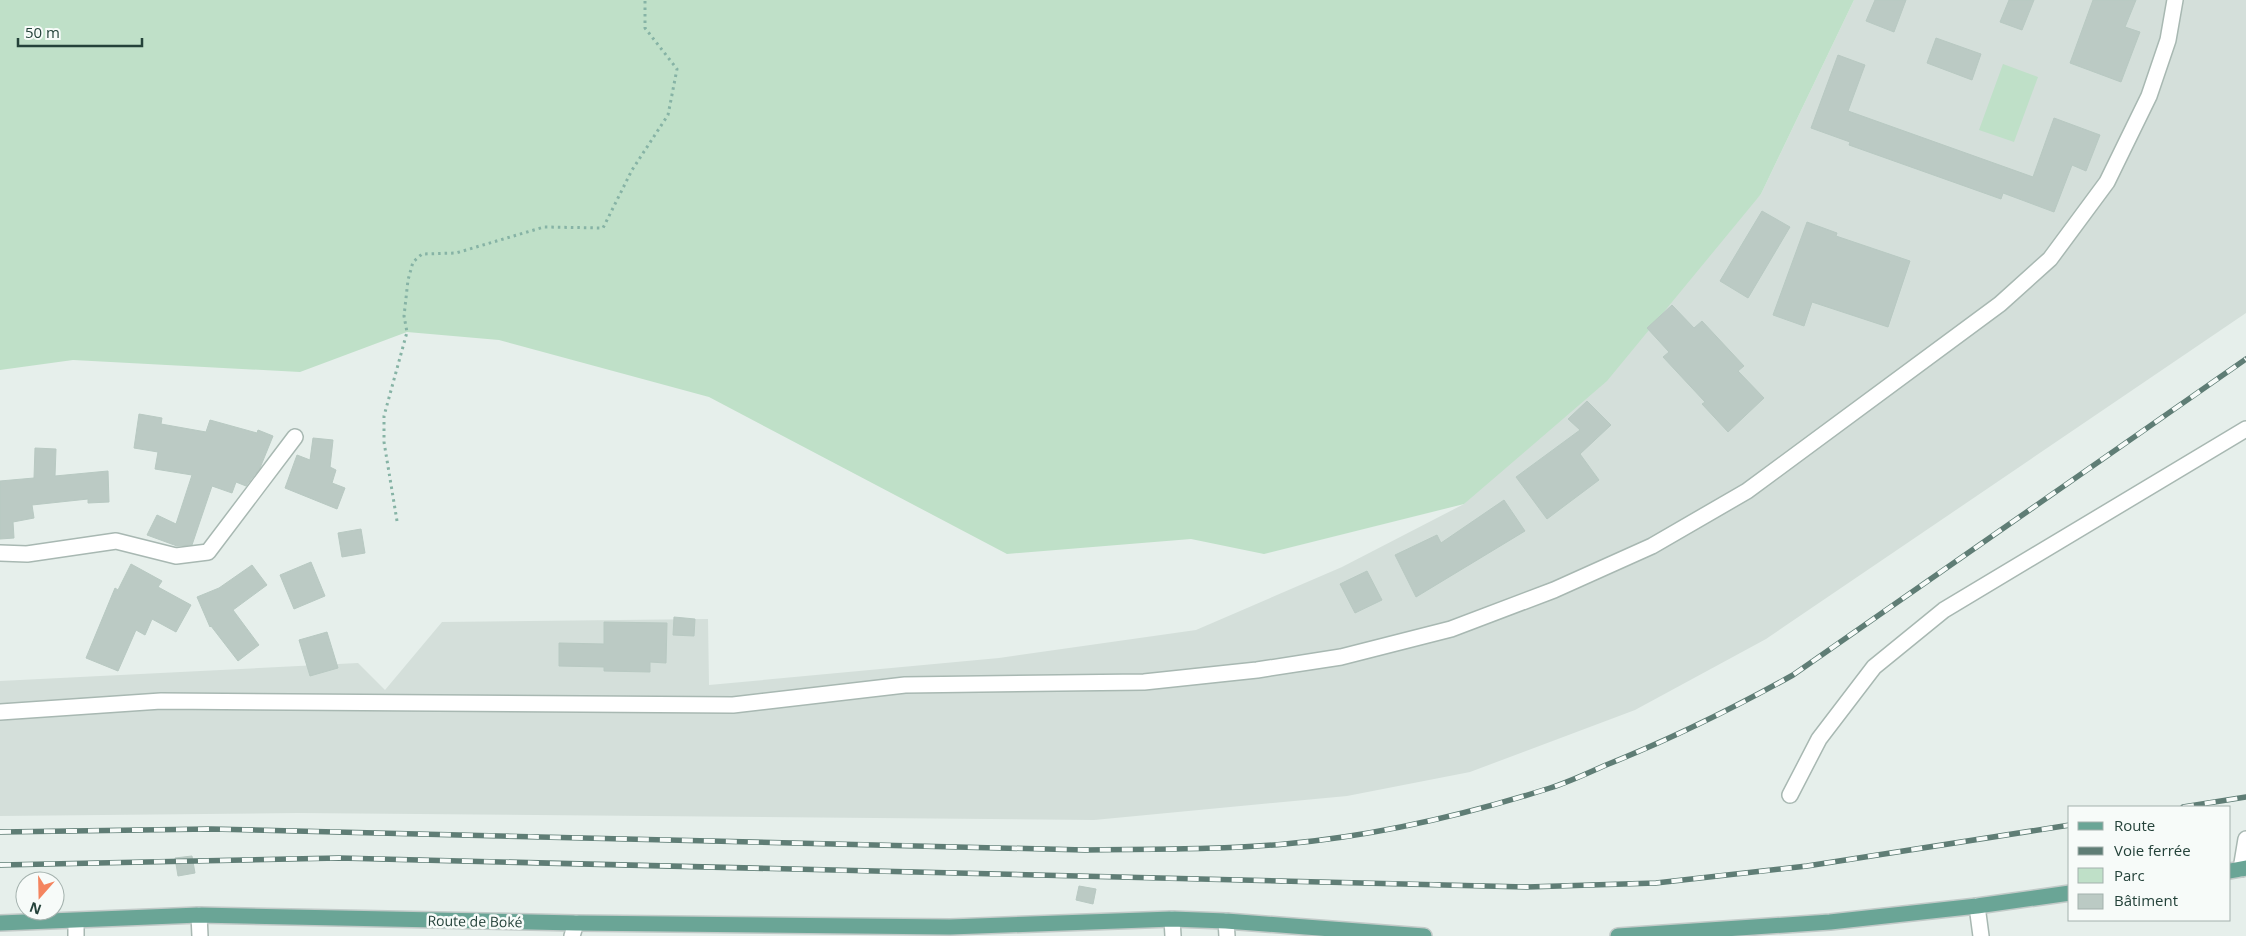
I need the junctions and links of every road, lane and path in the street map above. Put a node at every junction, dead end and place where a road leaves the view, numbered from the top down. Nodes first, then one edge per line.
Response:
1 (646, 0) edge
2 (2175, 0) edge
3 (2246, 429) edge
4 (294, 437) dead end
5 (397, 521) dead end
6 (0, 553) edge
7 (0, 712) edge
8 (1790, 795) dead end
9 (2246, 839) edge
10 (2239, 869) edge
11 (2068, 893) edge
12 (1977, 906) junction
13 (199, 915) junction
14 (1172, 919) junction
15 (0, 923) edge
16 (1226, 928) edge
17 (76, 929) edge
18 (574, 930) edge
19 (825, 932) edge
20 (949, 932) edge
21 (200, 936) edge
22 (997, 936) edge
23 (1173, 936) edge
24 (1424, 936) edge
25 (1618, 936) edge
26 (1981, 936) edge

1 - 5 path
2 - 7 street
3 - 8 street
4 - 6 street
9 - 10 street
11 - 12 main road
12 - 25 main road
12 - 26 street
13 - 17 main road, Route de Boké
13 - 18 main road, Route de Boké
13 - 21 street
14 - 16 main road
14 - 20 main road
14 - 23 street
15 - 17 main road, Route de Boké
16 - 24 main road
18 - 19 main road, Route de Boké
19 - 20 main road, Route de Boké
20 - 22 main road

